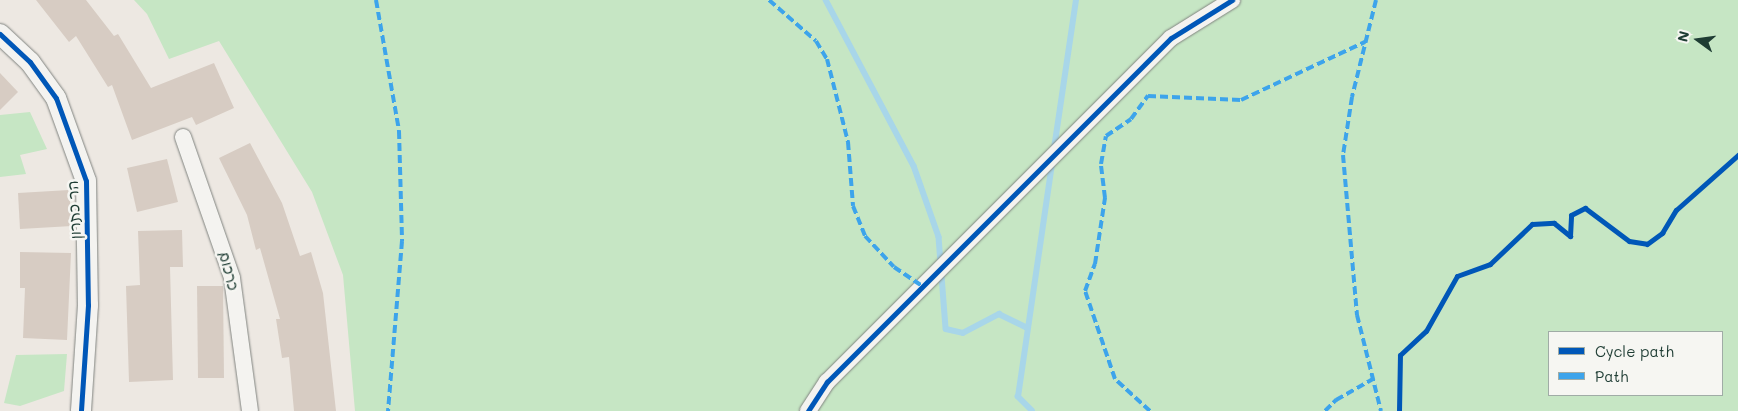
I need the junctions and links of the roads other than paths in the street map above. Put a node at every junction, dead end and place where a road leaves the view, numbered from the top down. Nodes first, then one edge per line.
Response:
1 (1232, 0) edge
2 (0, 34) edge
3 (183, 137) dead end
4 (81, 411) edge
5 (250, 411) edge
6 (808, 411) edge

1 - 6 street
2 - 4 street, הר כתרון
3 - 5 street, כרכום

